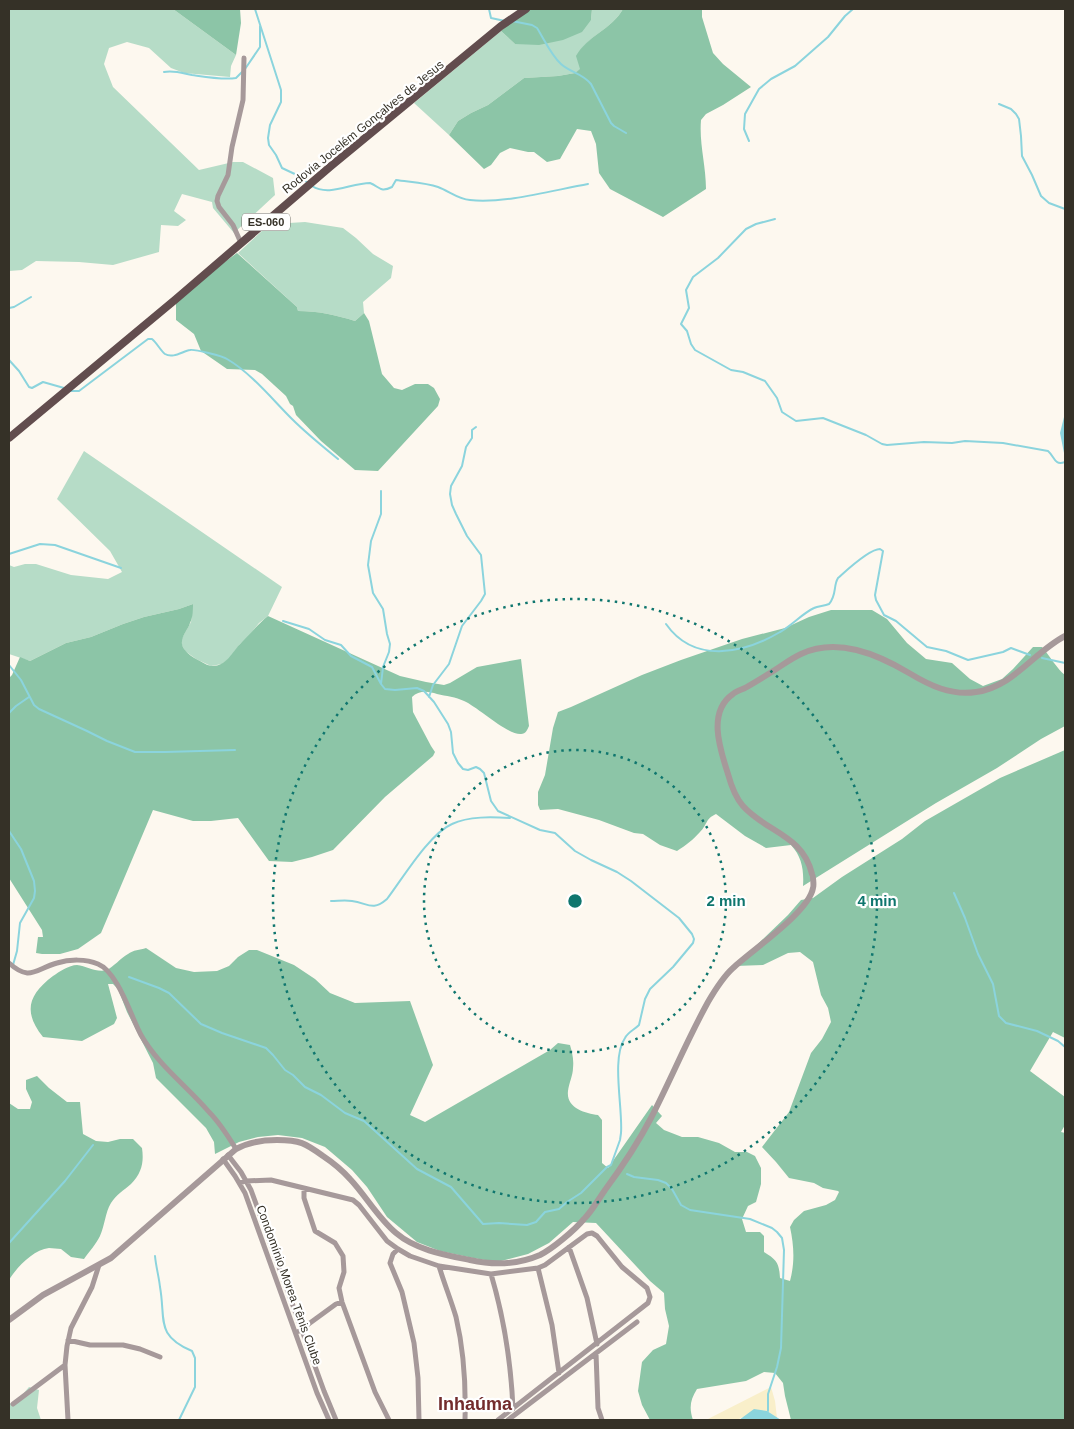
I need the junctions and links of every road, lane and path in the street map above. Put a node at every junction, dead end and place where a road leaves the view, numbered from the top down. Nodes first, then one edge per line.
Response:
1 (526, 9) edge
2 (244, 58) dead end
3 (242, 243) junction
4 (9, 438) edge
5 (1065, 636) edge
6 (9, 963) edge
7 (236, 1149) junction
8 (225, 1157) junction
9 (246, 1181) junction
10 (240, 1183) junction
11 (304, 1188) junction
12 (569, 1247) junction
13 (398, 1249) junction
14 (99, 1265) junction
15 (440, 1266) junction
16 (538, 1268) junction
17 (491, 1274) junction
18 (342, 1302) junction
19 (9, 1320) edge
20 (637, 1322) dead end
21 (302, 1330) junction
22 (296, 1332) junction
23 (68, 1340) junction
24 (597, 1344) junction
25 (596, 1353) junction
26 (160, 1356) dead end
27 (65, 1365) junction
28 (559, 1373) junction
29 (13, 1404) dead end
30 (513, 1409) junction
31 (68, 1420) edge
32 (329, 1420) edge
33 (336, 1420) edge
34 (389, 1420) edge
35 (419, 1420) edge
36 (465, 1420) edge
37 (498, 1420) edge
38 (508, 1420) edge
39 (602, 1420) edge

1 - 3 main road, Rodovia Jocelém Gonçalves de Jesus / ES-060
2 - 3 street
3 - 4 main road, Rodovia Jocelém Gonçalves de Jesus / ES-060
5 - 7 street
6 - 7 street
7 - 8 street
8 - 9 street, Condomínio Morea Tênis Clube
8 - 10 street, Condomínio Morea Tênis Clube
8 - 14 street
9 - 10 street
9 - 11 street
9 - 21 street, Condomínio Morea Tênis Clube
10 - 22 street, Condomínio Morea Tênis Clube
11 - 13 street
11 - 18 street
12 - 16 street
12 - 24 street
12 - 24 street
13 - 15 street
13 - 35 street
14 - 19 street
14 - 23 street
15 - 17 street
15 - 36 street
16 - 17 street
16 - 28 street
17 - 30 street
18 - 21 street, Condomínio Morea Tênis Clube
18 - 34 street
20 - 25 street
21 - 22 street
21 - 33 street, Condomínio Morea Tênis Clube
22 - 32 street, Condomínio Morea Tênis Clube
23 - 26 street
23 - 27 street
24 - 28 street
25 - 38 street
25 - 39 street
27 - 29 street
27 - 31 street
28 - 30 street
30 - 37 street

